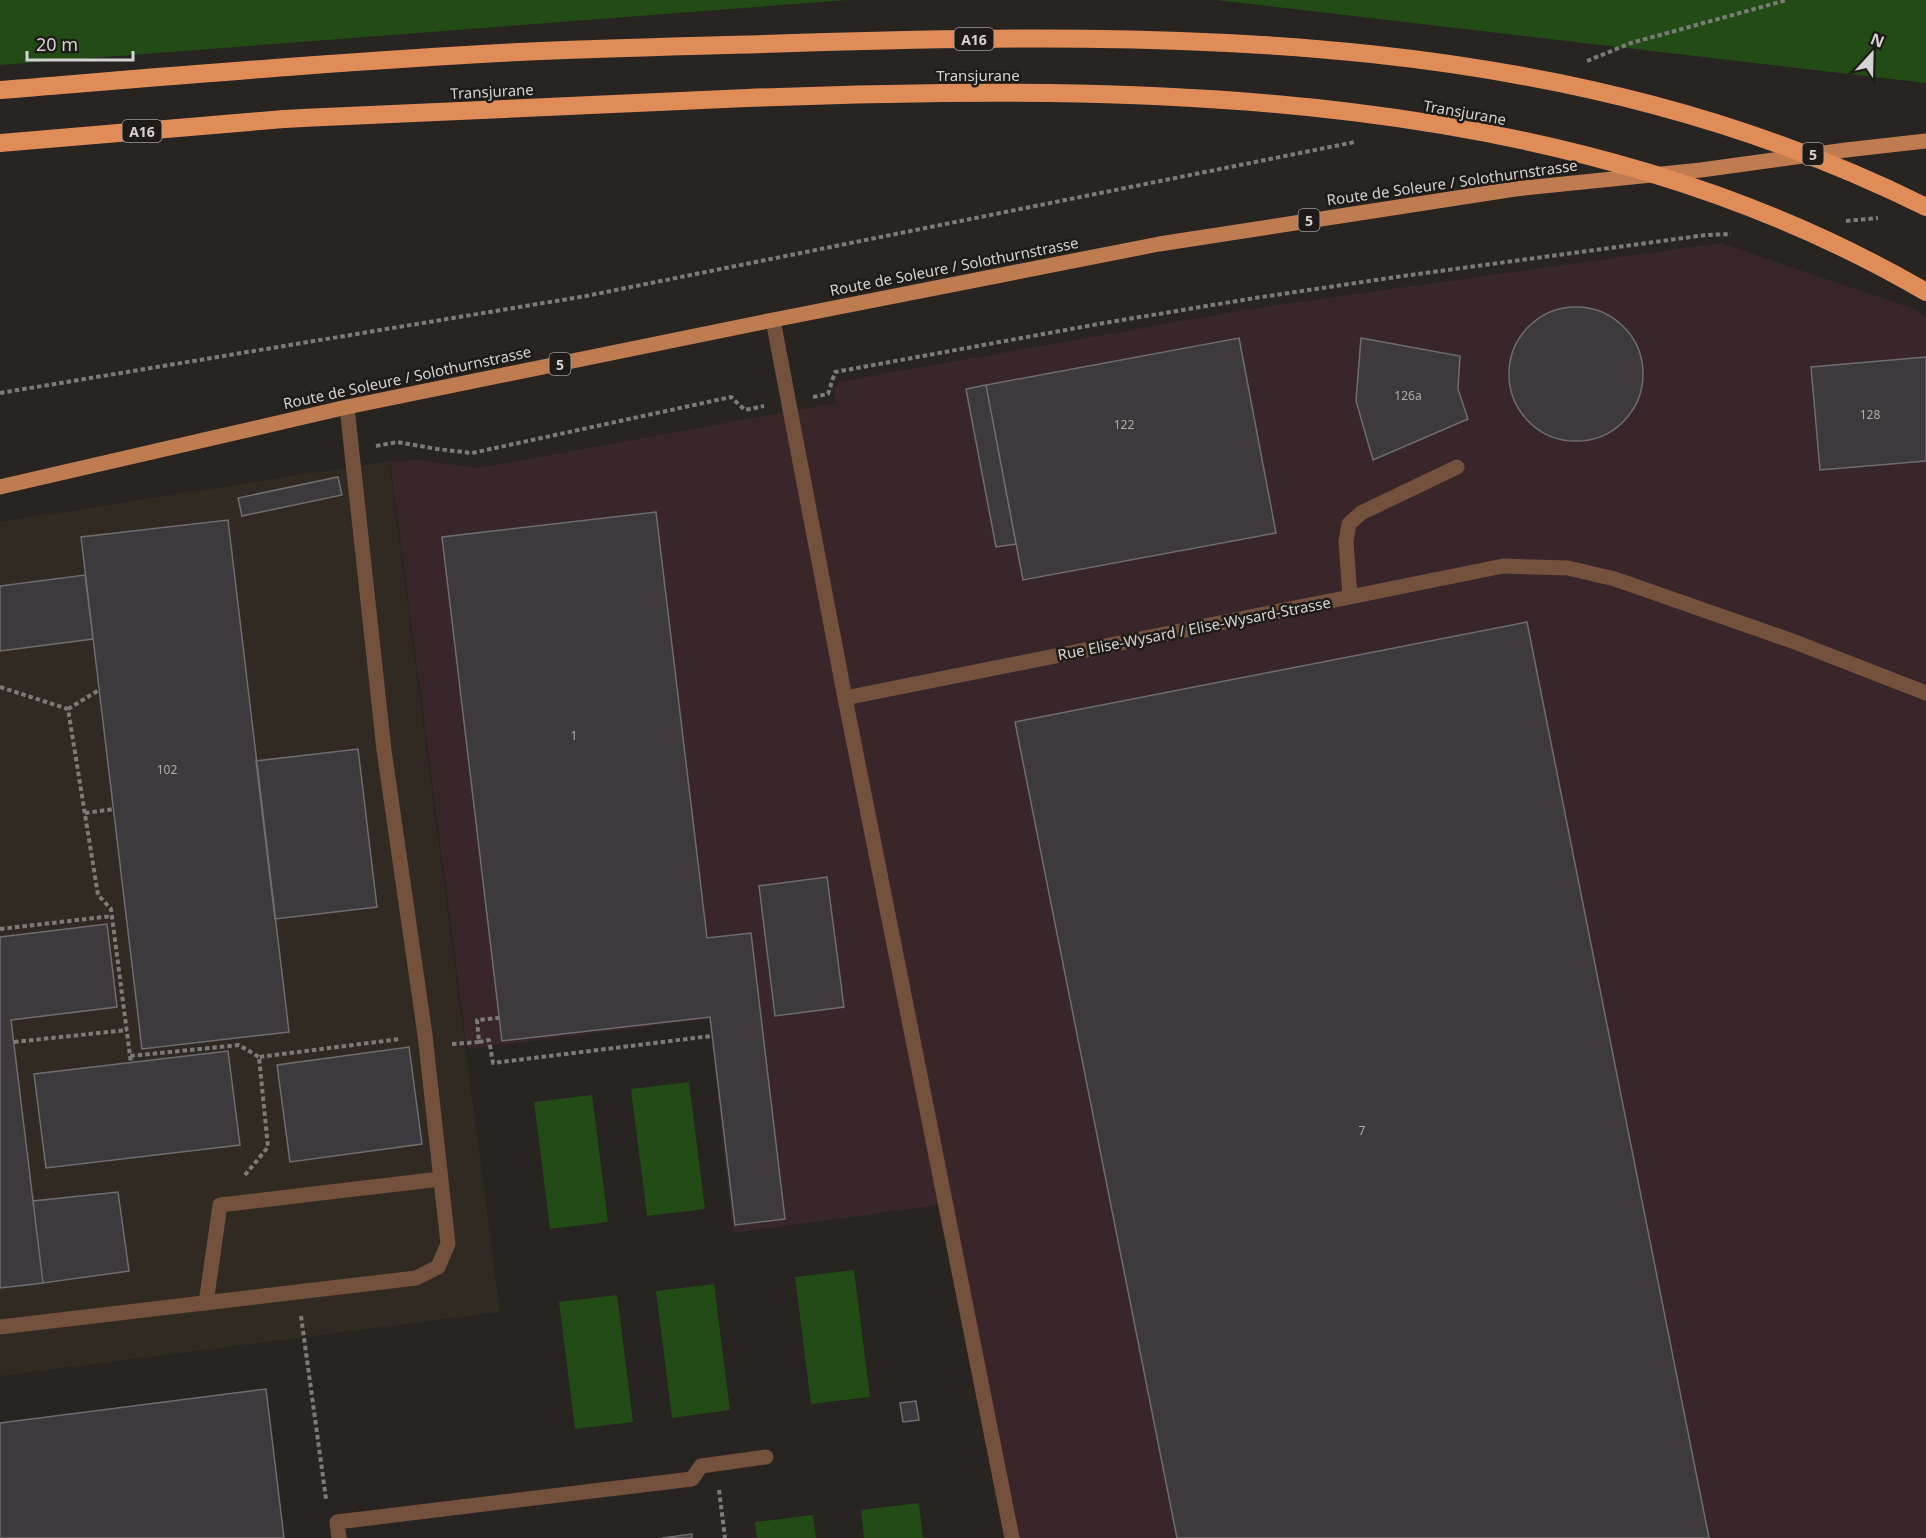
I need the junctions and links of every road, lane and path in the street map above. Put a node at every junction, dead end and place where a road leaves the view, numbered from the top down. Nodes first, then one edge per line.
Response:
1 (1787, 0) edge
2 (1576, 65) dead end
3 (0, 90) edge
4 (1362, 140) dead end
5 (1926, 141) edge
6 (0, 142) edge
7 (1926, 207) edge
8 (1879, 217) dead end
9 (1844, 221) dead end
10 (1738, 234) dead end
11 (1926, 292) edge
12 (773, 320) junction
13 (0, 393) edge
14 (789, 402) junction
15 (347, 407) junction
16 (351, 451) junction
17 (1457, 467) dead end
18 (0, 487) edge
19 (1350, 597) junction
20 (0, 687) edge
21 (99, 690) dead end
22 (1926, 693) edge
23 (845, 698) junction
24 (68, 709) junction
25 (114, 809) dead end
26 (85, 813) junction
27 (112, 916) junction
28 (0, 929) edge
29 (499, 1018) dead end
30 (127, 1030) junction
31 (711, 1036) dead end
32 (426, 1041) junction
33 (14, 1042) dead end
34 (479, 1042) junction
35 (130, 1056) junction
36 (259, 1057) junction
37 (131, 1063) dead end
38 (440, 1179) junction
39 (220, 1205) junction
40 (297, 1291) junction
41 (207, 1303) junction
42 (0, 1327) edge
43 (766, 1457) dead end
44 (692, 1479) junction
45 (337, 1521) junction
46 (339, 1538) edge
47 (726, 1538) edge
48 (1012, 1538) edge

1 - 2 path
3 - 7 highway, A16, bridge
4 - 13 path
5 - 12 main road, Route de Soleure / Solothurnstrasse / 5
6 - 11 highway, Transjurane / A16, bridge
8 - 9 path
10 - 14 path
12 - 14 street
12 - 15 main road, Route de Soleure / Solothurnstrasse / 5
14 - 16 path
14 - 23 street
15 - 16 street
15 - 18 main road, Route de Soleure / Solothurnstrasse / 5
16 - 32 street
17 - 19 street, Rue Elise-Wysard / Elise-Wysard-Strasse
19 - 22 street
19 - 23 street, Rue Elise-Wysard / Elise-Wysard-Strasse
20 - 24 path
21 - 24 path
23 - 48 street
24 - 26 path
25 - 26 path
26 - 27 path
27 - 28 path
27 - 30 path
29 - 34 path
30 - 33 path
30 - 35 path
31 - 34 path
32 - 34 path
32 - 36 path
32 - 38 street
35 - 36 path
35 - 37 path
36 - 39 path
38 - 39 street
38 - 40 street
39 - 41 street
40 - 41 street
40 - 45 path
41 - 42 street
43 - 44 street
44 - 45 street
44 - 47 path
45 - 46 street

